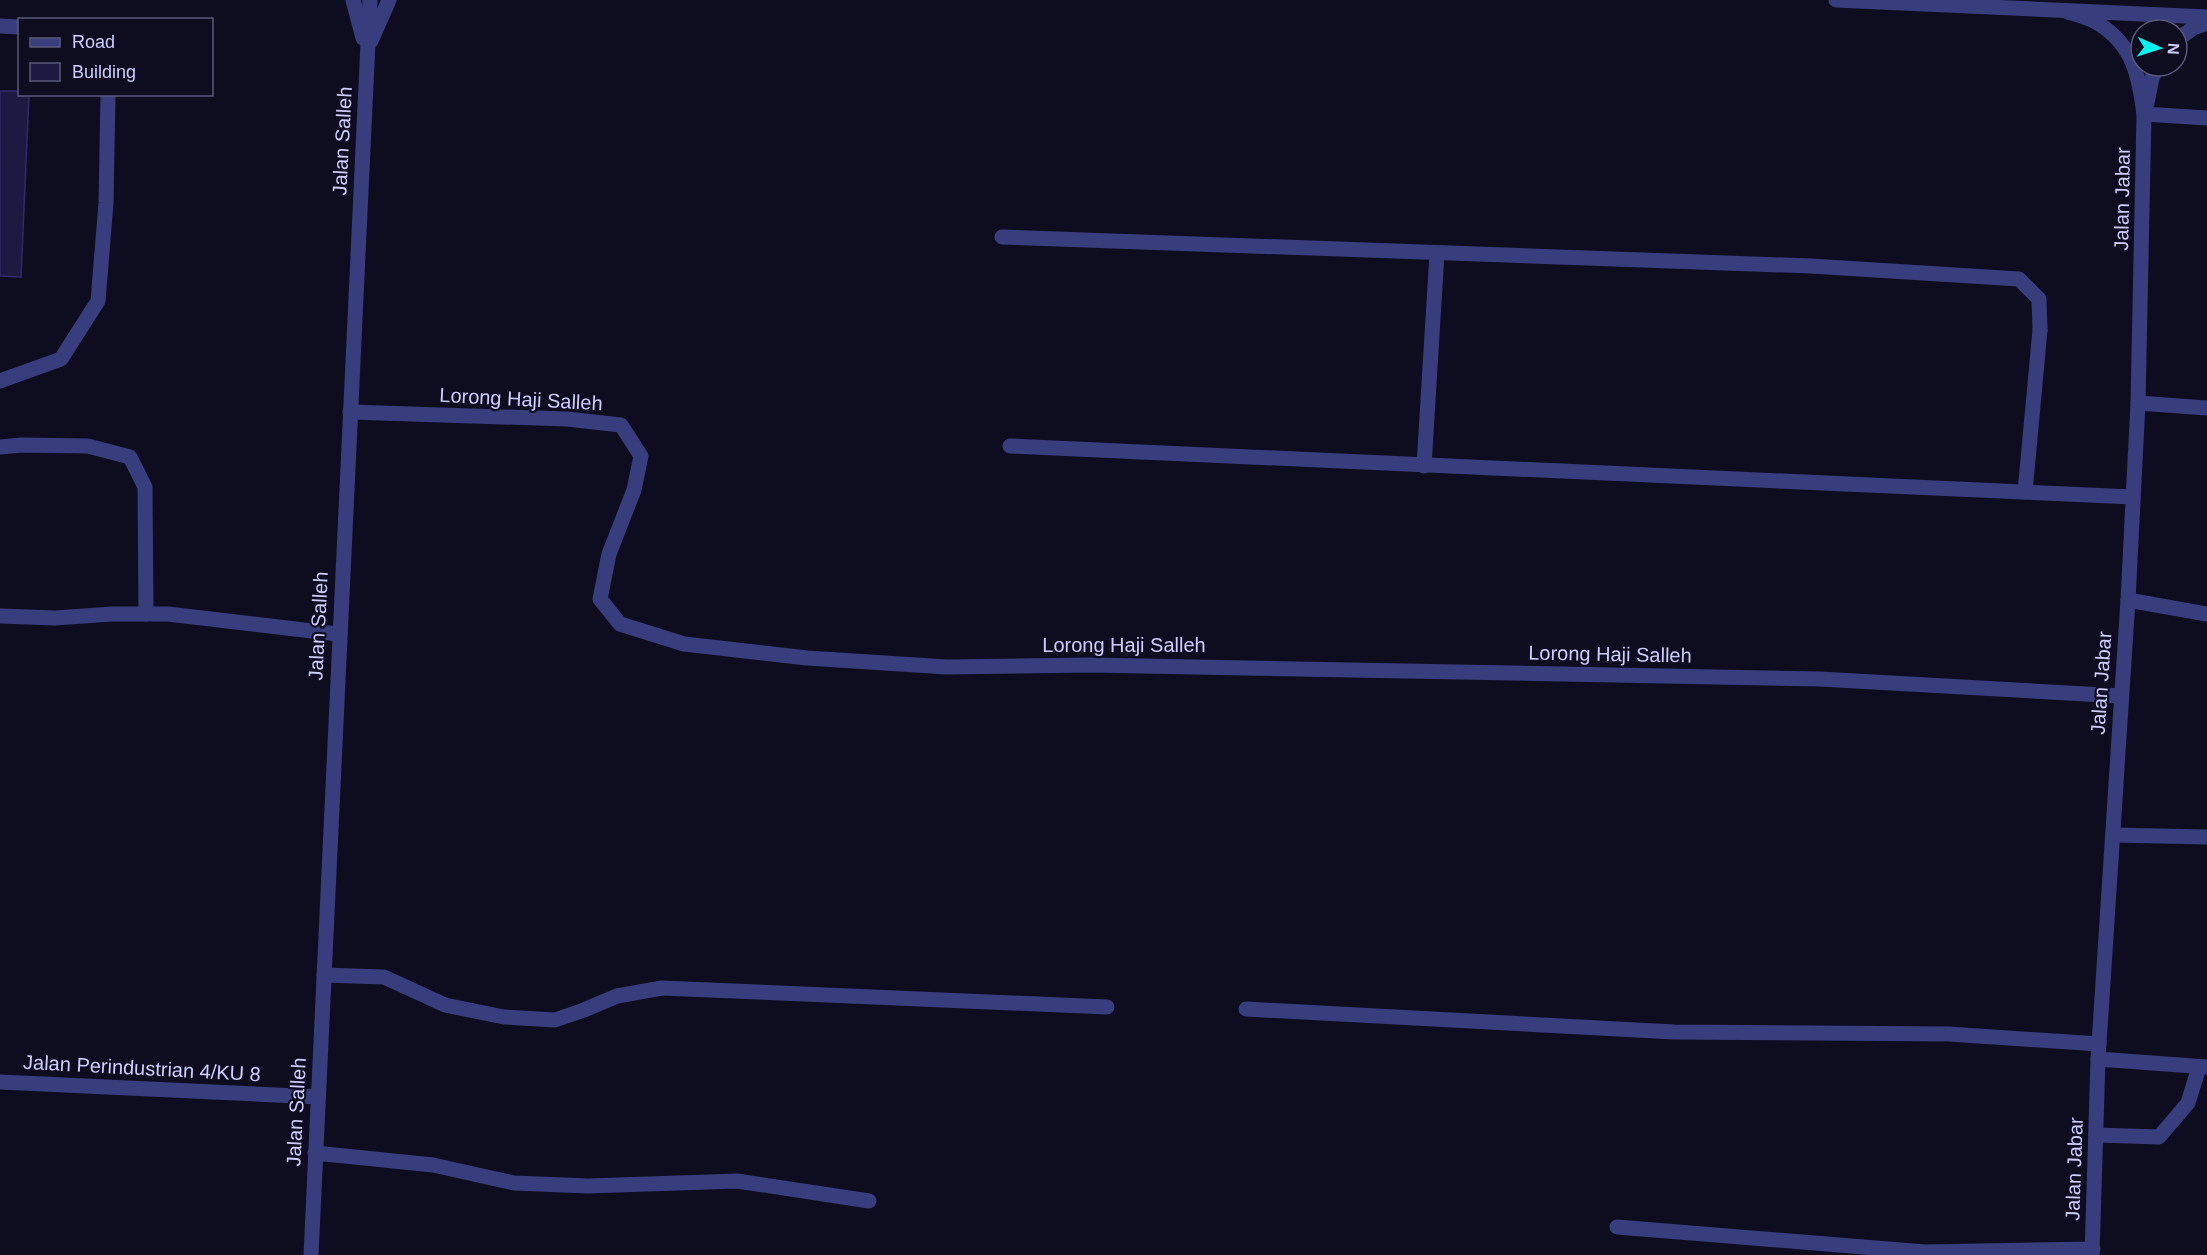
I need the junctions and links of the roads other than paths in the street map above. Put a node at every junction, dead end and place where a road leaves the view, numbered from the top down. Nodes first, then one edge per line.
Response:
1 (353, 0) edge
2 (370, 0) edge
3 (389, 0) edge
4 (1836, 0) edge
5 (2067, 11) junction
6 (2207, 17) edge
7 (2207, 23) edge
8 (0, 26) edge
9 (18, 27) edge
10 (2189, 31) edge
11 (367, 52) junction
12 (2152, 78) edge
13 (108, 96) edge
14 (2145, 114) junction
15 (2207, 118) edge
16 (1002, 237) dead end
17 (1437, 253) junction
18 (0, 381) edge
19 (2138, 403) junction
20 (2207, 408) edge
21 (350, 412) junction
22 (1010, 446) dead end
23 (0, 447) edge
24 (1424, 466) junction
25 (2025, 492) junction
26 (2133, 497) junction
27 (2128, 600) junction
28 (146, 614) junction
29 (2207, 614) edge
30 (0, 616) edge
31 (339, 634) junction
32 (2121, 696) junction
33 (2113, 835) junction
34 (2207, 837) edge
35 (324, 975) junction
36 (1107, 1007) dead end
37 (1246, 1009) dead end
38 (2099, 1052) junction
39 (2203, 1067) edge
40 (0, 1082) edge
41 (318, 1097) junction
42 (2097, 1135) junction
43 (315, 1153) junction
44 (869, 1201) dead end
45 (1617, 1227) dead end
46 (2093, 1252) edge
47 (311, 1255) edge

1 - 11 street
2 - 11 street, Jalan Salleh
3 - 11 street
4 - 5 street
5 - 6 street
5 - 14 street
7 - 10 street
8 - 9 street
11 - 21 street, Jalan Salleh
12 - 14 street
13 - 18 street
14 - 15 street
14 - 19 street, Jalan Jabar
16 - 17 street
17 - 24 street
17 - 25 street
19 - 20 street
19 - 26 street, Jalan Jabar
21 - 31 street, Jalan Salleh
21 - 32 street, Lorong Haji Salleh
22 - 24 street
23 - 28 street
24 - 25 street
25 - 26 street
26 - 27 street, Jalan Jabar
27 - 29 street
27 - 32 street, Jalan Jabar
28 - 30 street
28 - 31 street
31 - 35 street, Jalan Salleh
32 - 33 street, Jalan Jabar
33 - 34 street
33 - 38 street, Jalan Jabar
35 - 36 street
35 - 41 street, Jalan Salleh
37 - 38 street
38 - 39 street
38 - 42 street, Jalan Jabar
39 - 42 street
40 - 41 street, Jalan Perindustrian 4/KU 8
41 - 43 street, Jalan Salleh
42 - 46 street, Jalan Jabar
43 - 44 street
43 - 47 street, Jalan Salleh
45 - 46 street

